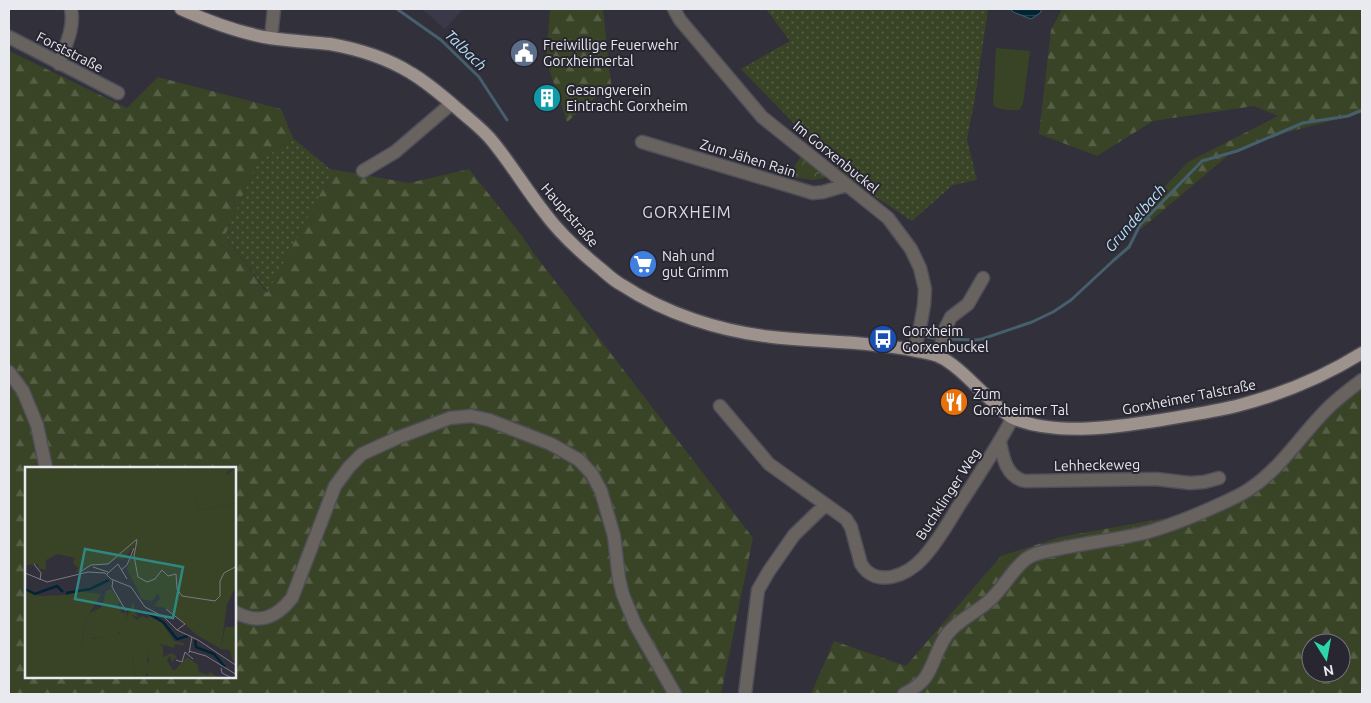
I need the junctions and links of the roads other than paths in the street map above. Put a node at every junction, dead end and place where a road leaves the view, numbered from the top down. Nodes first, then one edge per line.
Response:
1 (71, 9) edge
2 (181, 9) edge
3 (274, 9) edge
4 (674, 9) edge
5 (9, 38) edge
6 (271, 38) junction
7 (59, 64) junction
8 (118, 93) dead end
9 (451, 104) junction
10 (642, 142) dead end
11 (363, 171) dead end
12 (847, 185) junction
13 (983, 278) dead end
14 (942, 345) junction
15 (913, 350) junction
16 (1362, 353) edge
17 (9, 372) edge
18 (1362, 380) edge
19 (720, 406) dead end
20 (1012, 419) junction
21 (1000, 442) junction
22 (46, 467) edge
23 (1219, 478) dead end
24 (825, 505) junction
25 (236, 613) edge
26 (675, 694) edge
27 (744, 694) edge
28 (904, 694) edge

1 - 7 street
2 - 6 main road, Hauptstraße
3 - 6 street
4 - 12 street, Im Gorxenbuckel
5 - 7 street, Forststraße
6 - 9 main road, Hauptstraße
7 - 8 street, Forststraße
9 - 11 street
9 - 15 main road, Hauptstraße
10 - 12 street, Zum Jähen Rain
12 - 15 street, Im Gorxenbuckel
13 - 14 street
14 - 15 main road, Hauptstraße
14 - 20 main road, Hauptstraße
16 - 20 main road, Gorxheimer Talstraße
17 - 22 street
18 - 28 street
19 - 24 street, Buchklinger Weg
20 - 21 street, Buchklinger Weg
21 - 23 street, Lehheckeweg
21 - 24 street, Buchklinger Weg
24 - 27 street
25 - 26 street

